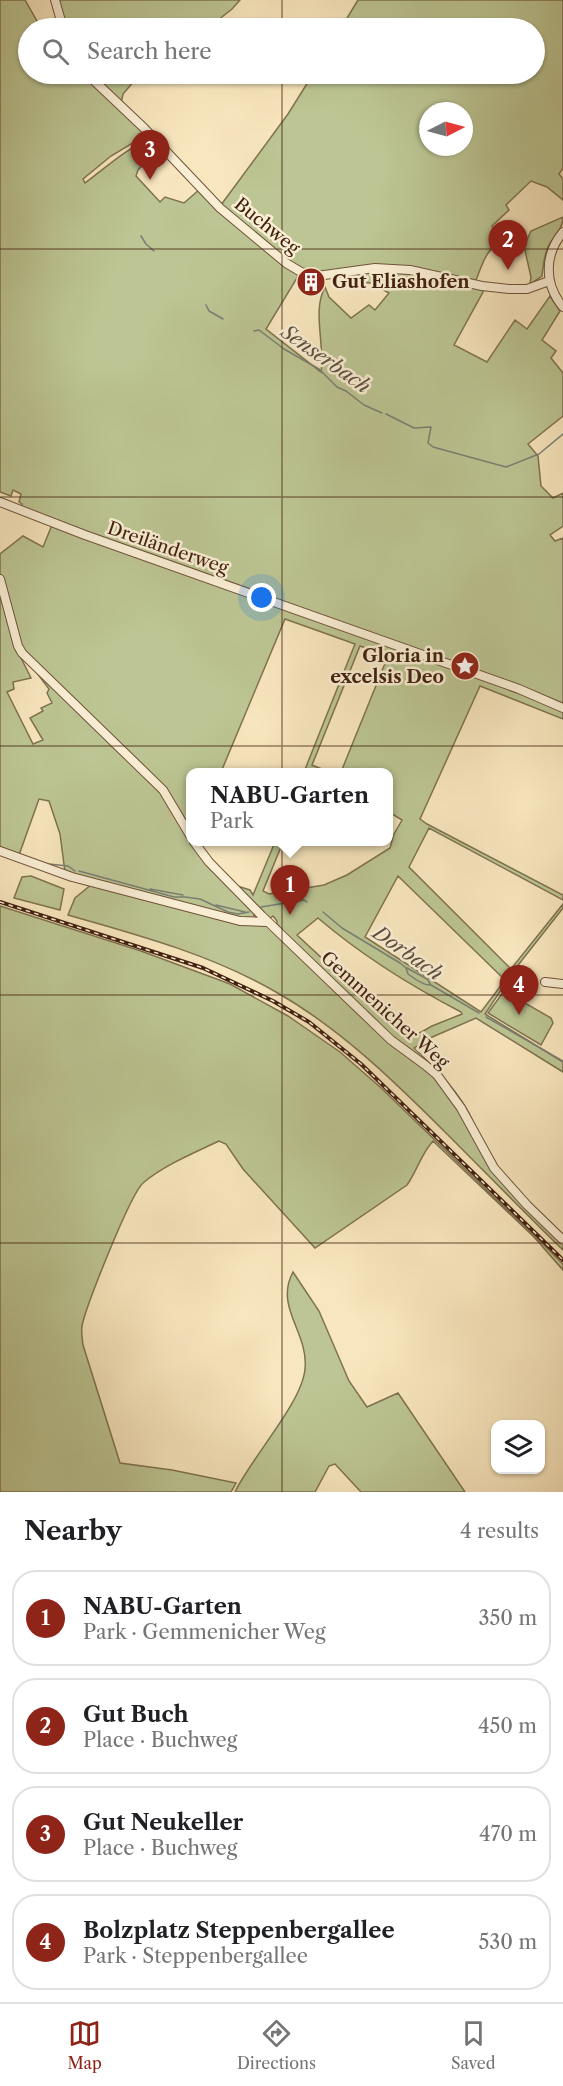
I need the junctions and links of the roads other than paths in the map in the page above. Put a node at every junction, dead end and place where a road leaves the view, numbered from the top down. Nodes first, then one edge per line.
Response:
1 (55, 0) edge
2 (60, 18) edge
3 (98, 84) edge
4 (563, 232) edge
5 (549, 281) junction
6 (563, 307) edge
7 (0, 502) edge
8 (0, 579) edge
9 (563, 708) edge
10 (186, 829) edge
11 (197, 846) edge
12 (0, 851) edge
13 (267, 922) junction
14 (545, 982) dead end
15 (563, 984) edge
16 (563, 1240) edge

1 - 2 street
3 - 5 street, Buchweg
4 - 5 street
5 - 6 street
7 - 9 street, Dreiländerweg
8 - 10 street
11 - 13 street, Gemmenicher Weg
12 - 13 street
13 - 16 street, Gemmenicher Weg
14 - 15 street

